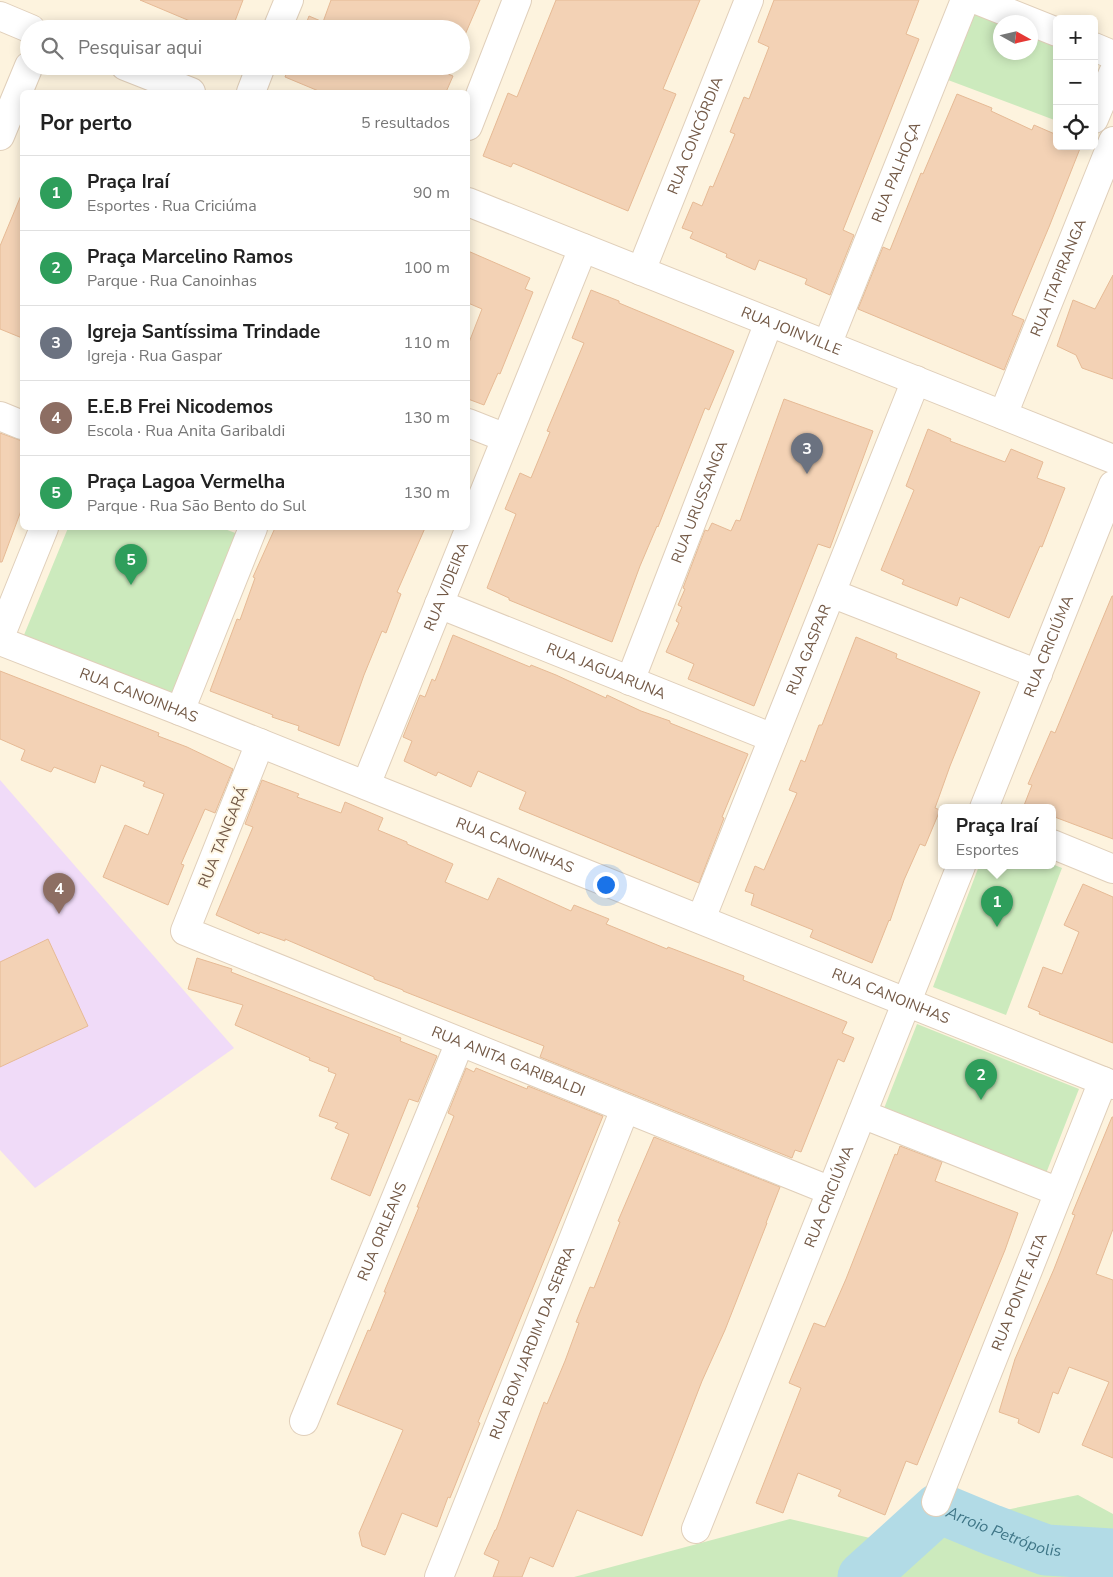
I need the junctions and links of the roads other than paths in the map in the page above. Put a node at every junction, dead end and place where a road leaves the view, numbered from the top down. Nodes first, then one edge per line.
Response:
1 (289, 0) edge
2 (518, 0) edge
3 (749, 0) edge
4 (965, 0) edge
5 (977, 0) edge
6 (0, 16) edge
7 (281, 20) edge
8 (20, 24) edge
9 (1053, 30) edge
10 (1098, 49) edge
11 (1113, 55) edge
12 (1113, 73) edge
13 (25, 75) edge
14 (148, 75) edge
15 (258, 75) edge
16 (186, 90) edge
17 (252, 90) edge
18 (1098, 109) edge
19 (470, 121) edge
20 (1098, 135) edge
21 (0, 136) edge
22 (1113, 141) edge
23 (470, 203) edge
24 (583, 248) junction
25 (641, 271) junction
26 (768, 322) junction
27 (827, 345) junction
28 (916, 380) junction
29 (1003, 415) junction
30 (0, 416) edge
31 (20, 424) edge
32 (470, 424) edge
33 (506, 438) junction
34 (1113, 459) edge
35 (1113, 485) edge
36 (470, 529) edge
37 (43, 530) edge
38 (252, 530) edge
39 (469, 530) edge
40 (831, 593) junction
41 (440, 604) junction
42 (0, 637) edge
43 (0, 641) edge
44 (1038, 674) junction
45 (630, 680) junction
46 (180, 711) junction
47 (773, 738) junction
48 (260, 743) junction
49 (366, 786) junction
50 (986, 804) edge
51 (1056, 846) edge
52 (1113, 868) edge
53 (960, 869) edge
54 (701, 919) junction
55 (185, 932) joint
56 (906, 1002) junction
57 (460, 1042) junction
58 (1108, 1083) edge
59 (625, 1109) junction
60 (862, 1114) junction
61 (831, 1191) junction
62 (1059, 1192) junction
63 (304, 1421) dead end
64 (936, 1502) dead end
65 (696, 1529) dead end
66 (439, 1577) edge

1 - 7 street
2 - 19 street
3 - 25 street, RUA CONCÓRDIA
4 - 27 street, RUA PALHOÇA
5 - 9 street
6 - 8 street
10 - 11 street
12 - 18 street
13 - 21 street
14 - 16 street
15 - 17 street
20 - 22 street, RUA ITAPIRANGA
22 - 29 street, RUA ITAPIRANGA
23 - 24 street, RUA JOINVILLE
24 - 25 street, RUA JOINVILLE
24 - 33 street, RUA VIDEIRA
25 - 26 street, RUA JOINVILLE
26 - 27 street, RUA JOINVILLE
26 - 45 street, RUA URUSSANGA
27 - 28 street, RUA JOINVILLE
28 - 29 street, RUA JOINVILLE
28 - 40 street, RUA GASPAR
29 - 34 street, RUA JOINVILLE
30 - 31 street
32 - 33 street
33 - 36 street, RUA VIDEIRA
35 - 44 street, RUA CRICIÚMA
37 - 42 street
38 - 46 street
39 - 41 street, RUA VIDEIRA
40 - 44 street
40 - 47 street, RUA GASPAR
41 - 45 street, RUA JAGUARUNA
41 - 49 street, RUA VIDEIRA
43 - 46 street, RUA CANOINHAS
44 - 50 street, RUA CRICIÚMA
45 - 47 street, RUA JAGUARUNA
46 - 48 street, RUA CANOINHAS
47 - 54 street, RUA GASPAR
48 - 49 street, RUA CANOINHAS
48 - 55 street, RUA TANGARÁ
49 - 54 street, RUA CANOINHAS
51 - 52 street
53 - 56 street, RUA CRICIÚMA
54 - 56 street, RUA CANOINHAS
55 - 57 street, RUA ANITA GARIBALDI
56 - 58 street, RUA CANOINHAS
56 - 60 street, RUA CRICIÚMA
57 - 59 street, RUA ANITA GARIBALDI
57 - 63 street, RUA ORLEANS
58 - 62 street, RUA PONTE ALTA
59 - 61 street, RUA ANITA GARIBALDI
59 - 66 street, RUA BOM JARDIM DA SERRA
60 - 61 street, RUA CRICIÚMA
60 - 62 street
61 - 65 street, RUA CRICIÚMA
62 - 64 street, RUA PONTE ALTA

